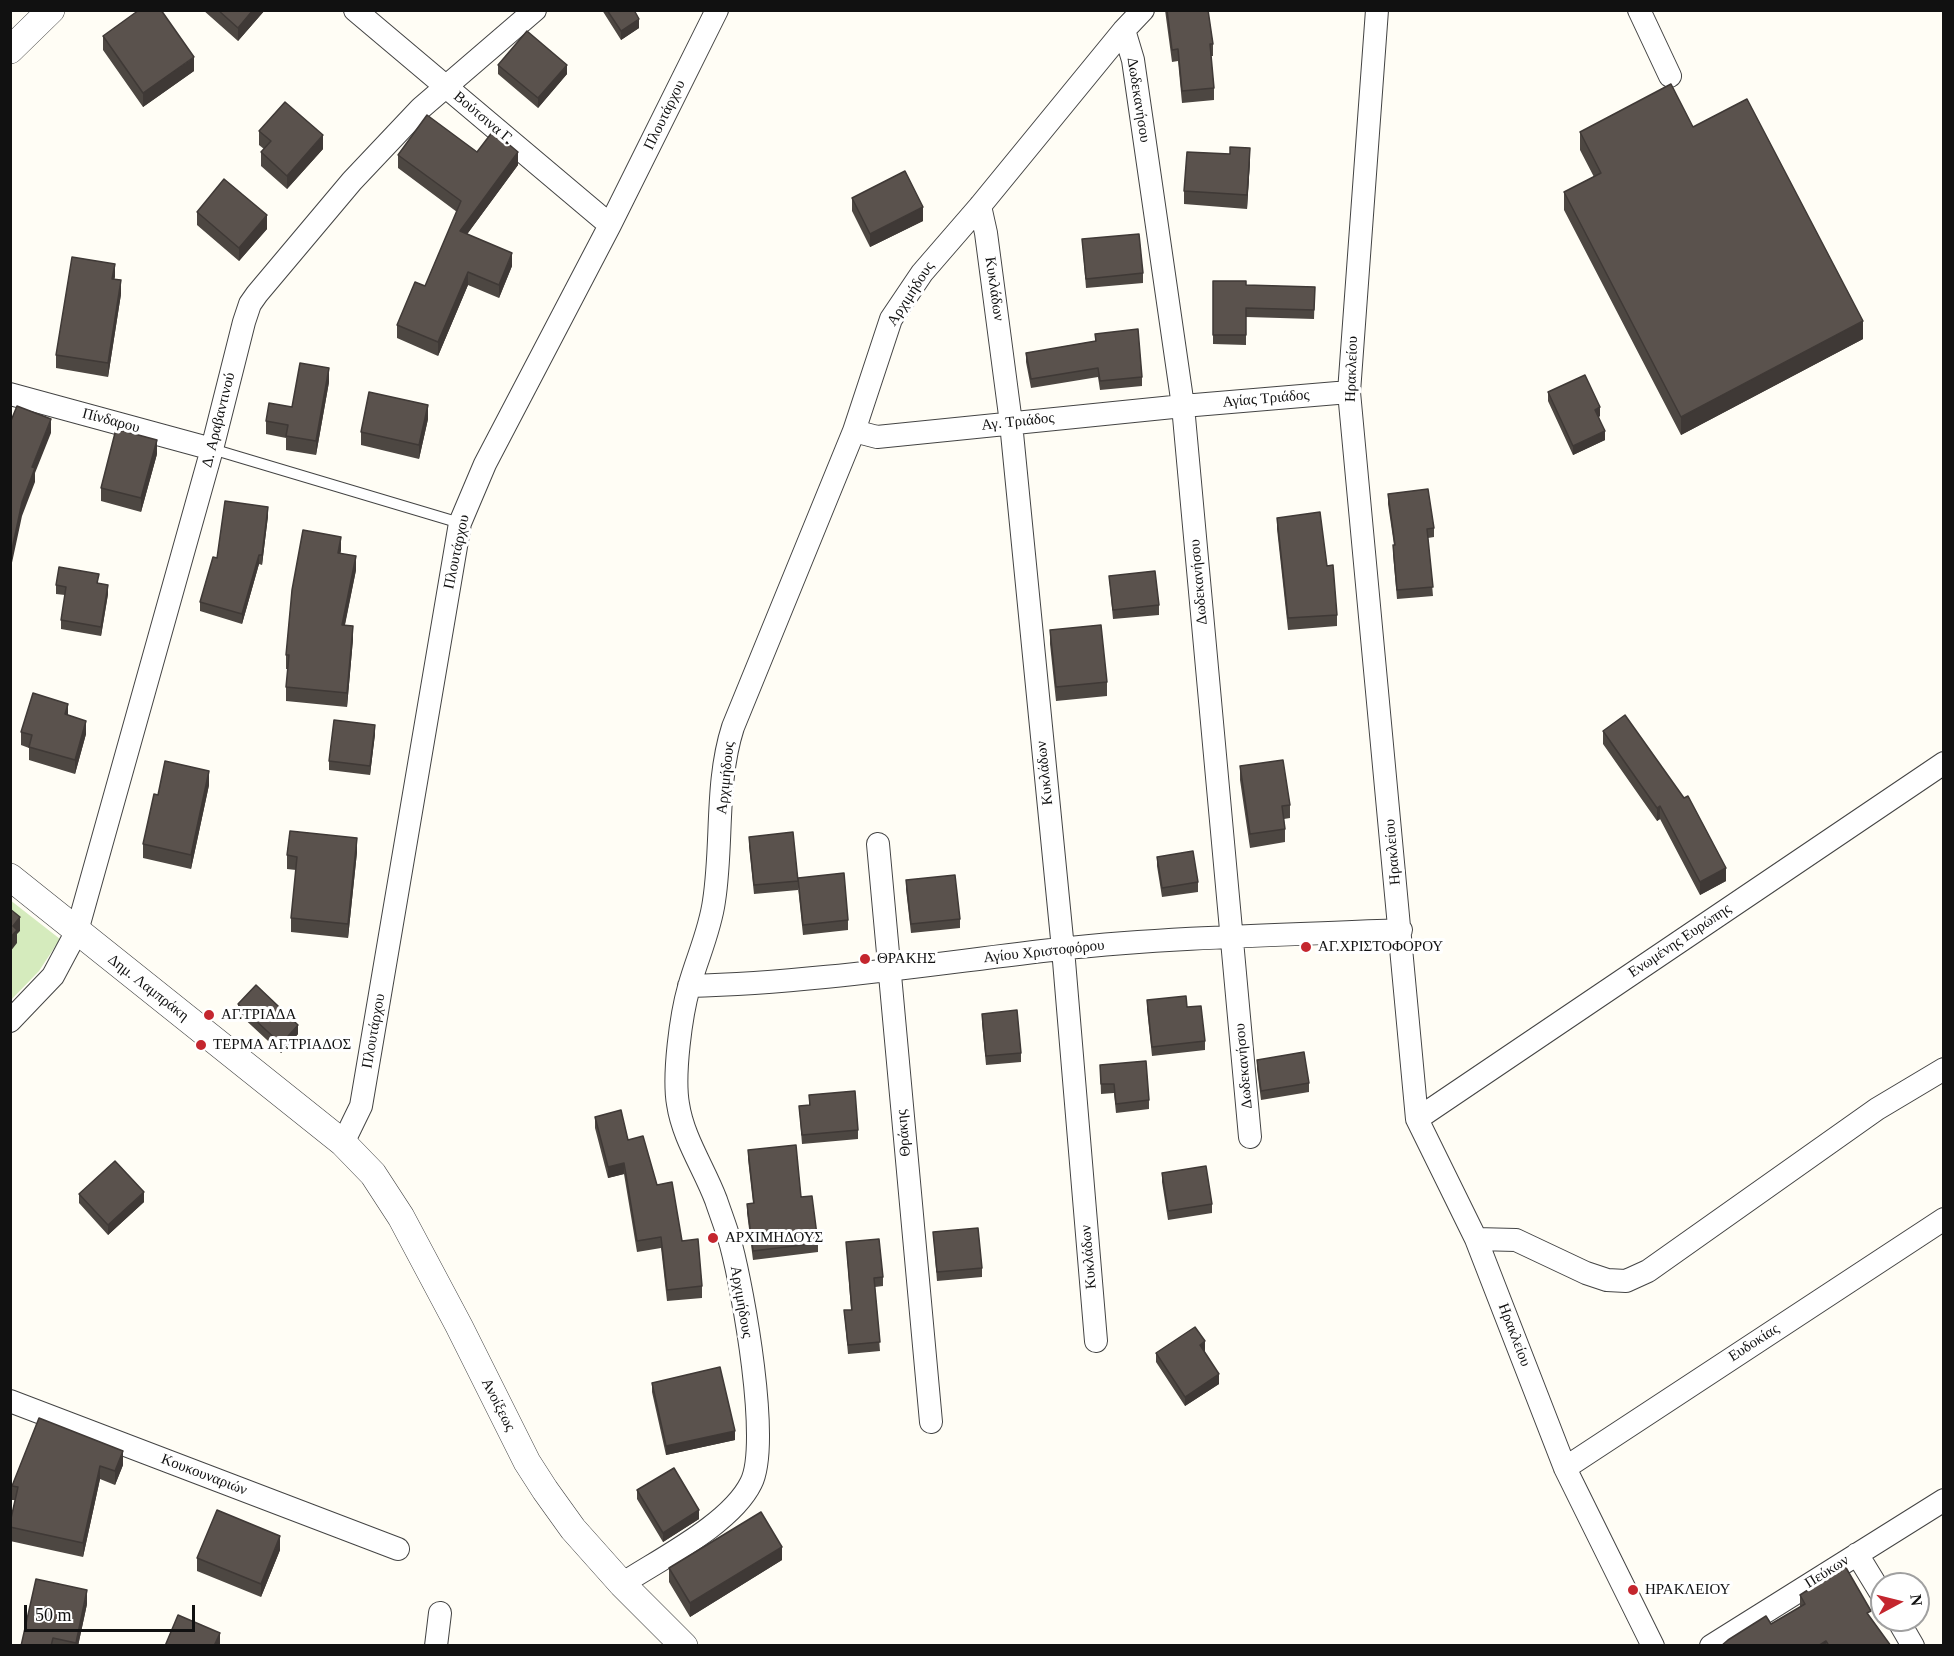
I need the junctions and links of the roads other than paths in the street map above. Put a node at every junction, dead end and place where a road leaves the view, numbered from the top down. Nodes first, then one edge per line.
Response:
1 (51, 10) edge
2 (356, 10) edge
3 (536, 10) edge
4 (717, 10) edge
5 (1143, 10) edge
6 (1377, 10) edge
7 (1639, 10) edge
8 (1124, 30) junction
9 (10, 50) edge
10 (1670, 76) dead end
11 (445, 86) junction
12 (980, 206) junction
13 (610, 225) junction
14 (1349, 392) junction
15 (10, 394) edge
16 (1183, 406) junction
17 (1011, 423) junction
18 (854, 431) junction
19 (212, 449) junction
20 (460, 523) junction
21 (1944, 763) edge
22 (878, 844) dead end
23 (10, 877) edge
24 (1401, 930) junction
25 (77, 931) junction
26 (1233, 938) junction
27 (1063, 949) junction
28 (889, 970) junction
29 (689, 986) junction
30 (10, 1021) edge
31 (1944, 1069) edge
32 (1417, 1119) junction
33 (1250, 1137) dead end
34 (343, 1143) junction
35 (1944, 1219) edge
36 (1476, 1239) junction
37 (1096, 1341) dead end
38 (10, 1401) edge
39 (931, 1422) dead end
40 (1565, 1468) junction
41 (1944, 1500) edge
42 (398, 1549) dead end
43 (1857, 1554) junction
44 (1870, 1575) edge
45 (622, 1584) junction
46 (440, 1612) dead end
47 (1905, 1632) edge
48 (436, 1646) edge
49 (684, 1646) edge
50 (1653, 1646) edge
51 (1711, 1646) edge
52 (1913, 1646) edge

1 - 9 street
2 - 11 street, Βούτσινα Γ.
3 - 11 street, Δ. Αραβαντινού
4 - 13 street, Πλουτάρχου
5 - 8 street, Αρχιμήδους
6 - 14 street, Ηρακλείου
7 - 10 street
8 - 12 street, Αρχιμήδους
8 - 16 street, Δωδεκανήσου
11 - 13 street, Βούτσινα Γ.
11 - 19 street, Δ. Αραβαντινού
12 - 17 street, Κυκλάδων
12 - 18 street, Αρχιμήδους
13 - 20 street, Πλουτάρχου
14 - 16 street, Αγίας Τριάδος
14 - 24 street, Ηρακλείου
15 - 19 street, Πίνδαρου
16 - 17 street, Αγ. Τριάδος
16 - 26 street, Δωδεκανήσου
17 - 18 street, Αγ. Τριάδος
17 - 27 street, Κυκλάδων
18 - 29 street, Αρχιμήδους
19 - 20 lane
19 - 25 street, Δ. Αραβαντινού
20 - 34 street, Πλουτάρχου
21 - 32 street, Ενωμένης Ευρώπης
22 - 28 street, Θράκης
23 - 25 street, Δημ. Λαμπράκη
24 - 26 street, Αγίου Χριστοφόρου
24 - 32 street, Ηρακλείου
25 - 30 street, Δ. Αραβαντινού
25 - 34 street, Δημ. Λαμπράκη
26 - 27 street, Αγίου Χριστοφόρου
26 - 33 street, Δωδεκανήσου
27 - 28 street, Αγίου Χριστοφόρου
27 - 37 street, Κυκλάδων
28 - 29 street, Αγίου Χριστοφόρου
28 - 39 street, Θράκης
29 - 45 street, Αρχιμήδους
31 - 36 street
32 - 36 street, Ηρακλείου
34 - 45 street, Ανοίξεως
35 - 40 street, Ευδοκίας
36 - 40 street, Ηρακλείου
38 - 42 street, Κουκουναριών
40 - 50 street, Ηρακλείου
41 - 43 street, Πεύκων
43 - 44 street
43 - 51 street, Πεύκων
45 - 49 street, Ανοίξεως
46 - 48 street
47 - 52 street

